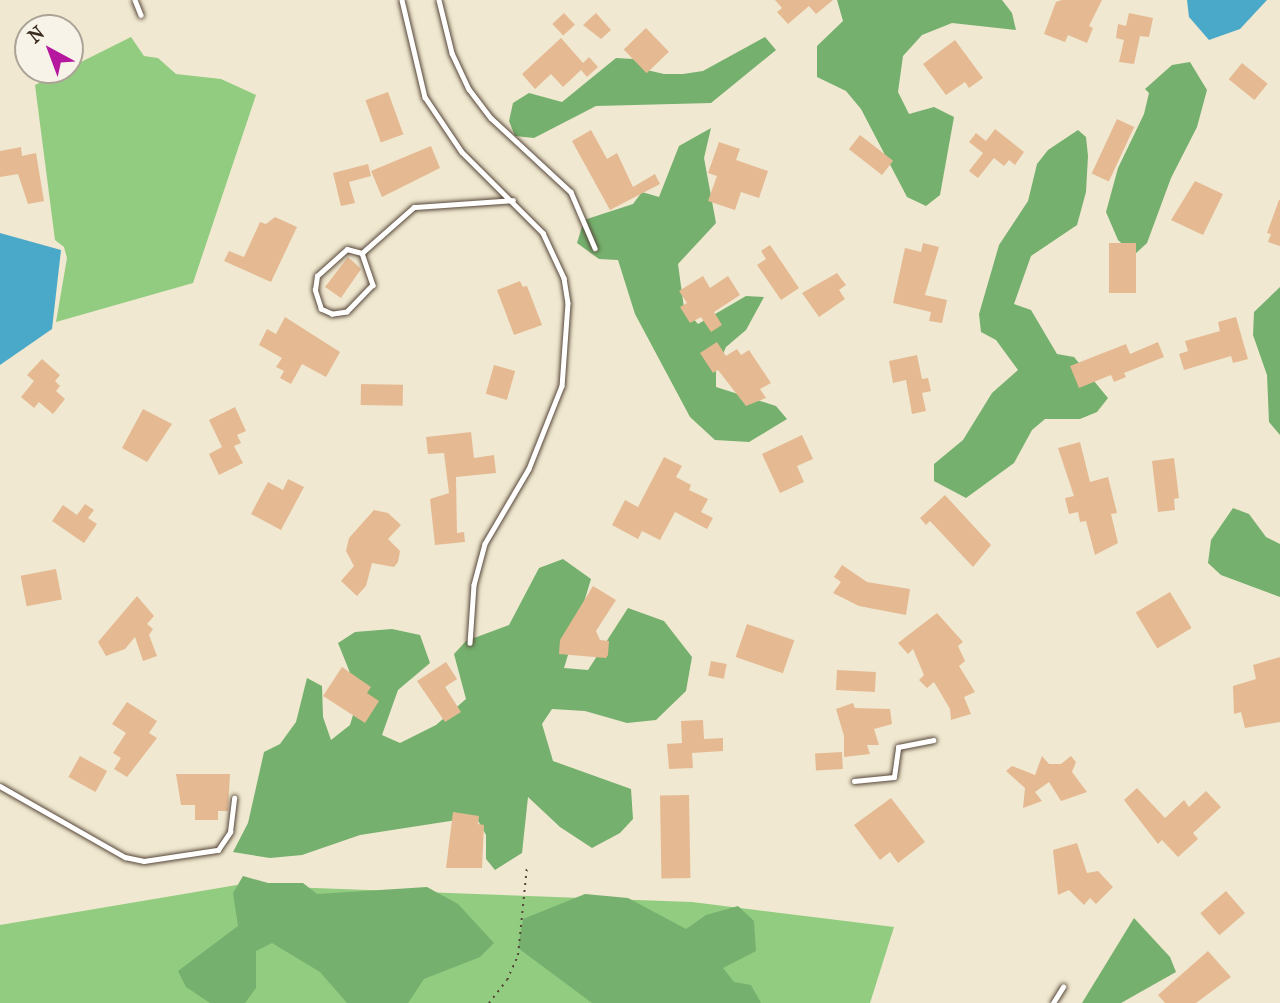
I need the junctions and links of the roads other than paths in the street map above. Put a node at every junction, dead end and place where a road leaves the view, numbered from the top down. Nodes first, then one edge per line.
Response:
1 (135, 0) edge
2 (402, 0) edge
3 (439, 0) edge
4 (141, 15) dead end
5 (513, 200) junction
6 (595, 248) dead end
7 (362, 253) junction
8 (470, 643) dead end
9 (933, 740) dead end
10 (854, 780) dead end
11 (0, 786) edge
12 (234, 798) dead end
13 (1063, 987) dead end
14 (1053, 1003) edge

1 - 4 lane
2 - 5 lane
3 - 6 lane
5 - 7 lane
5 - 8 lane
7 - 7 lane
9 - 10 lane
11 - 12 lane
13 - 14 lane

